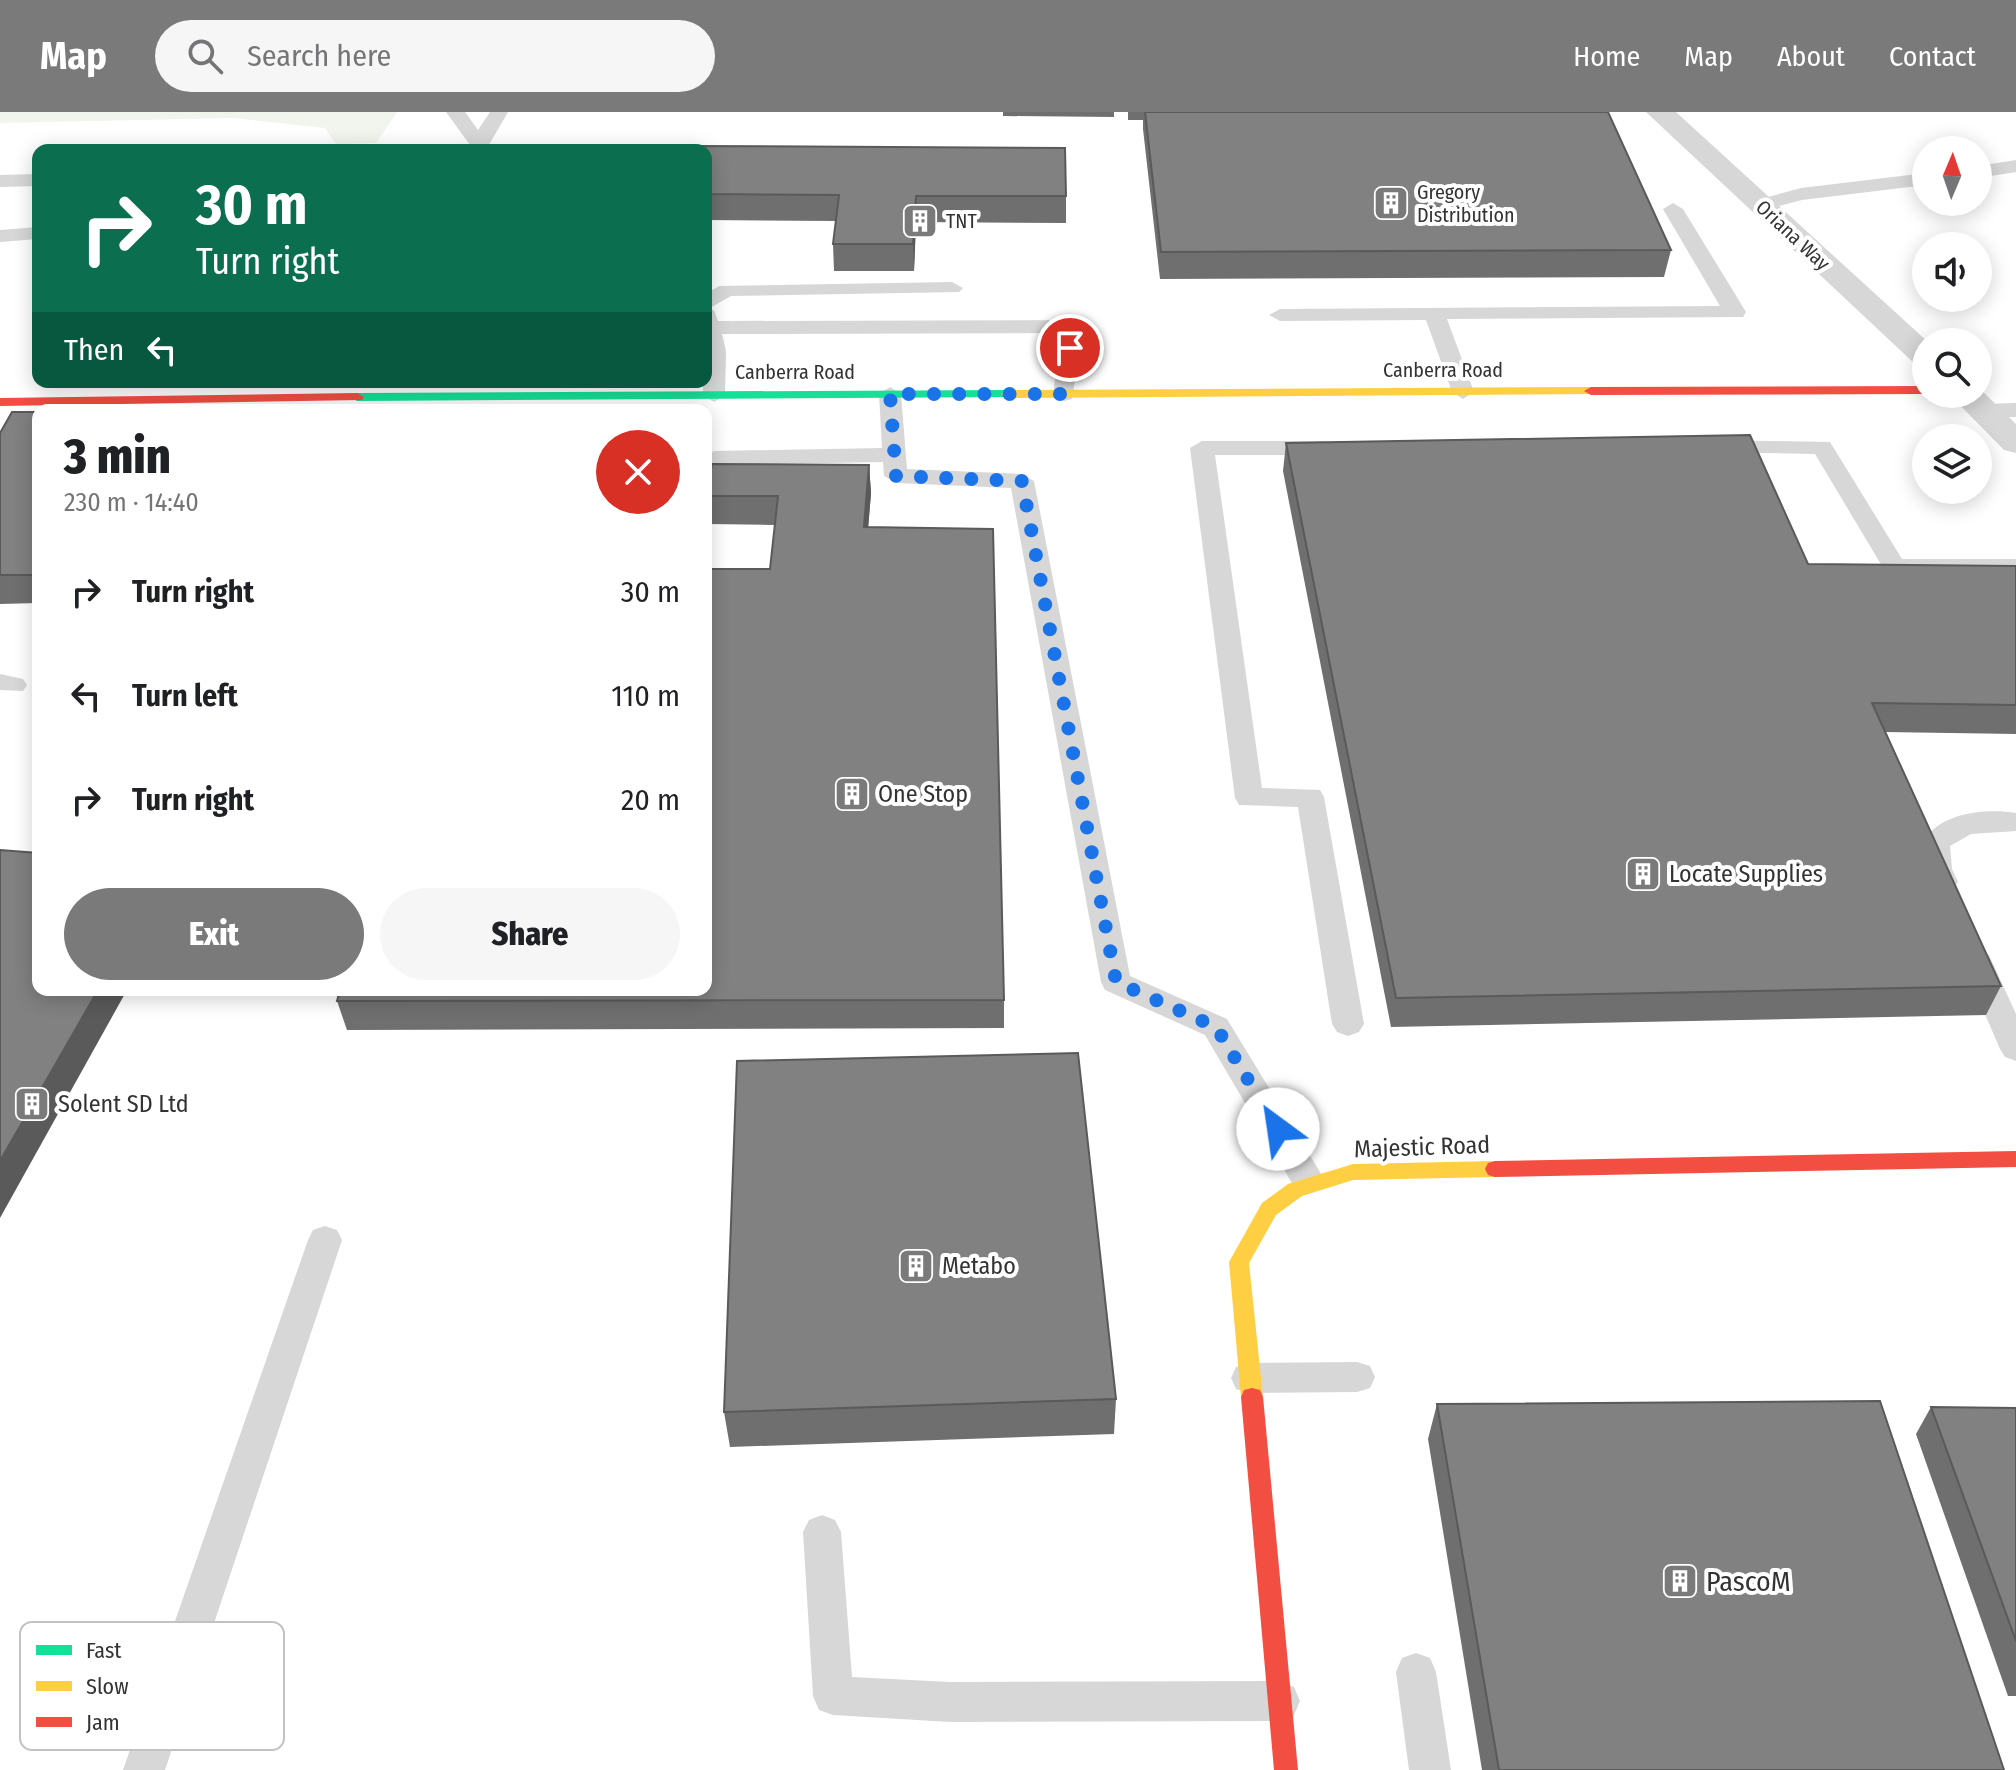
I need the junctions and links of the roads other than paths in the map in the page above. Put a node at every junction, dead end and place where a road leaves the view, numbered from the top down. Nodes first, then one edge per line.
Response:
1 (455, 112) edge
2 (499, 112) edge
3 (1660, 112) edge
4 (476, 144) edge
5 (478, 144) edge
6 (2016, 166) edge
7 (1992, 170) edge
8 (32, 180) edge
9 (0, 181) edge
10 (1912, 181) edge
11 (1760, 205) junction
12 (1673, 209) dead end
13 (32, 233) edge
14 (0, 236) edge
15 (952, 288) dead end
16 (712, 299) edge
17 (1434, 313) junction
18 (1280, 315) dead end
19 (712, 322) edge
20 (712, 339) edge
21 (1912, 344) edge
22 (403, 389) edge
23 (1912, 390) edge
24 (1463, 392) junction
25 (890, 394) junction
26 (1064, 394) junction
27 (714, 395) junction
28 (0, 402) edge
29 (585, 403) edge
30 (1991, 408) edge
31 (2016, 443) edge
32 (1695, 447) edge
33 (1345, 448) edge
34 (894, 455) junction
35 (715, 458) dead end
36 (2016, 566) edge
37 (2015, 825) edge
38 (1955, 910) edge
39 (1967, 938) edge
40 (1348, 1024) dead end
41 (2016, 1049) edge
42 (2016, 1159) edge
43 (1308, 1181) junction
44 (325, 1240) dead end
45 (1357, 1377) dead end
46 (1249, 1378) junction
47 (822, 1532) dead end
48 (195, 1622) edge
49 (1416, 1672) dead end
50 (1280, 1701) junction
51 (151, 1750) edge
52 (144, 1770) edge
53 (1286, 1770) edge
54 (1430, 1770) edge

1 - 4 lane
2 - 5 lane
3 - 11 street, Oriana Way
6 - 7 lane
8 - 9 lane
10 - 11 lane
11 - 21 street, Oriana Way
12 - 17 lane
13 - 14 lane
15 - 16 lane
17 - 18 lane
17 - 24 lane
19 - 26 lane
20 - 27 lane
22 - 28 street, Canberra Road
22 - 29 street, Canberra Road
23 - 24 street, Canberra Road
24 - 26 street, Canberra Road
25 - 26 street, Canberra Road
25 - 27 street, Canberra Road
25 - 34 lane
27 - 29 street, Canberra Road
30 - 31 street
32 - 36 lane
33 - 40 lane
34 - 35 lane
34 - 43 lane
37 - 38 lane
39 - 41 lane
42 - 43 street, Majestic Road
43 - 46 street, Majestic Road
44 - 48 lane
45 - 46 lane
46 - 50 street, Majestic Road
47 - 50 lane
49 - 54 lane
50 - 53 street, Majestic Road
51 - 52 lane

